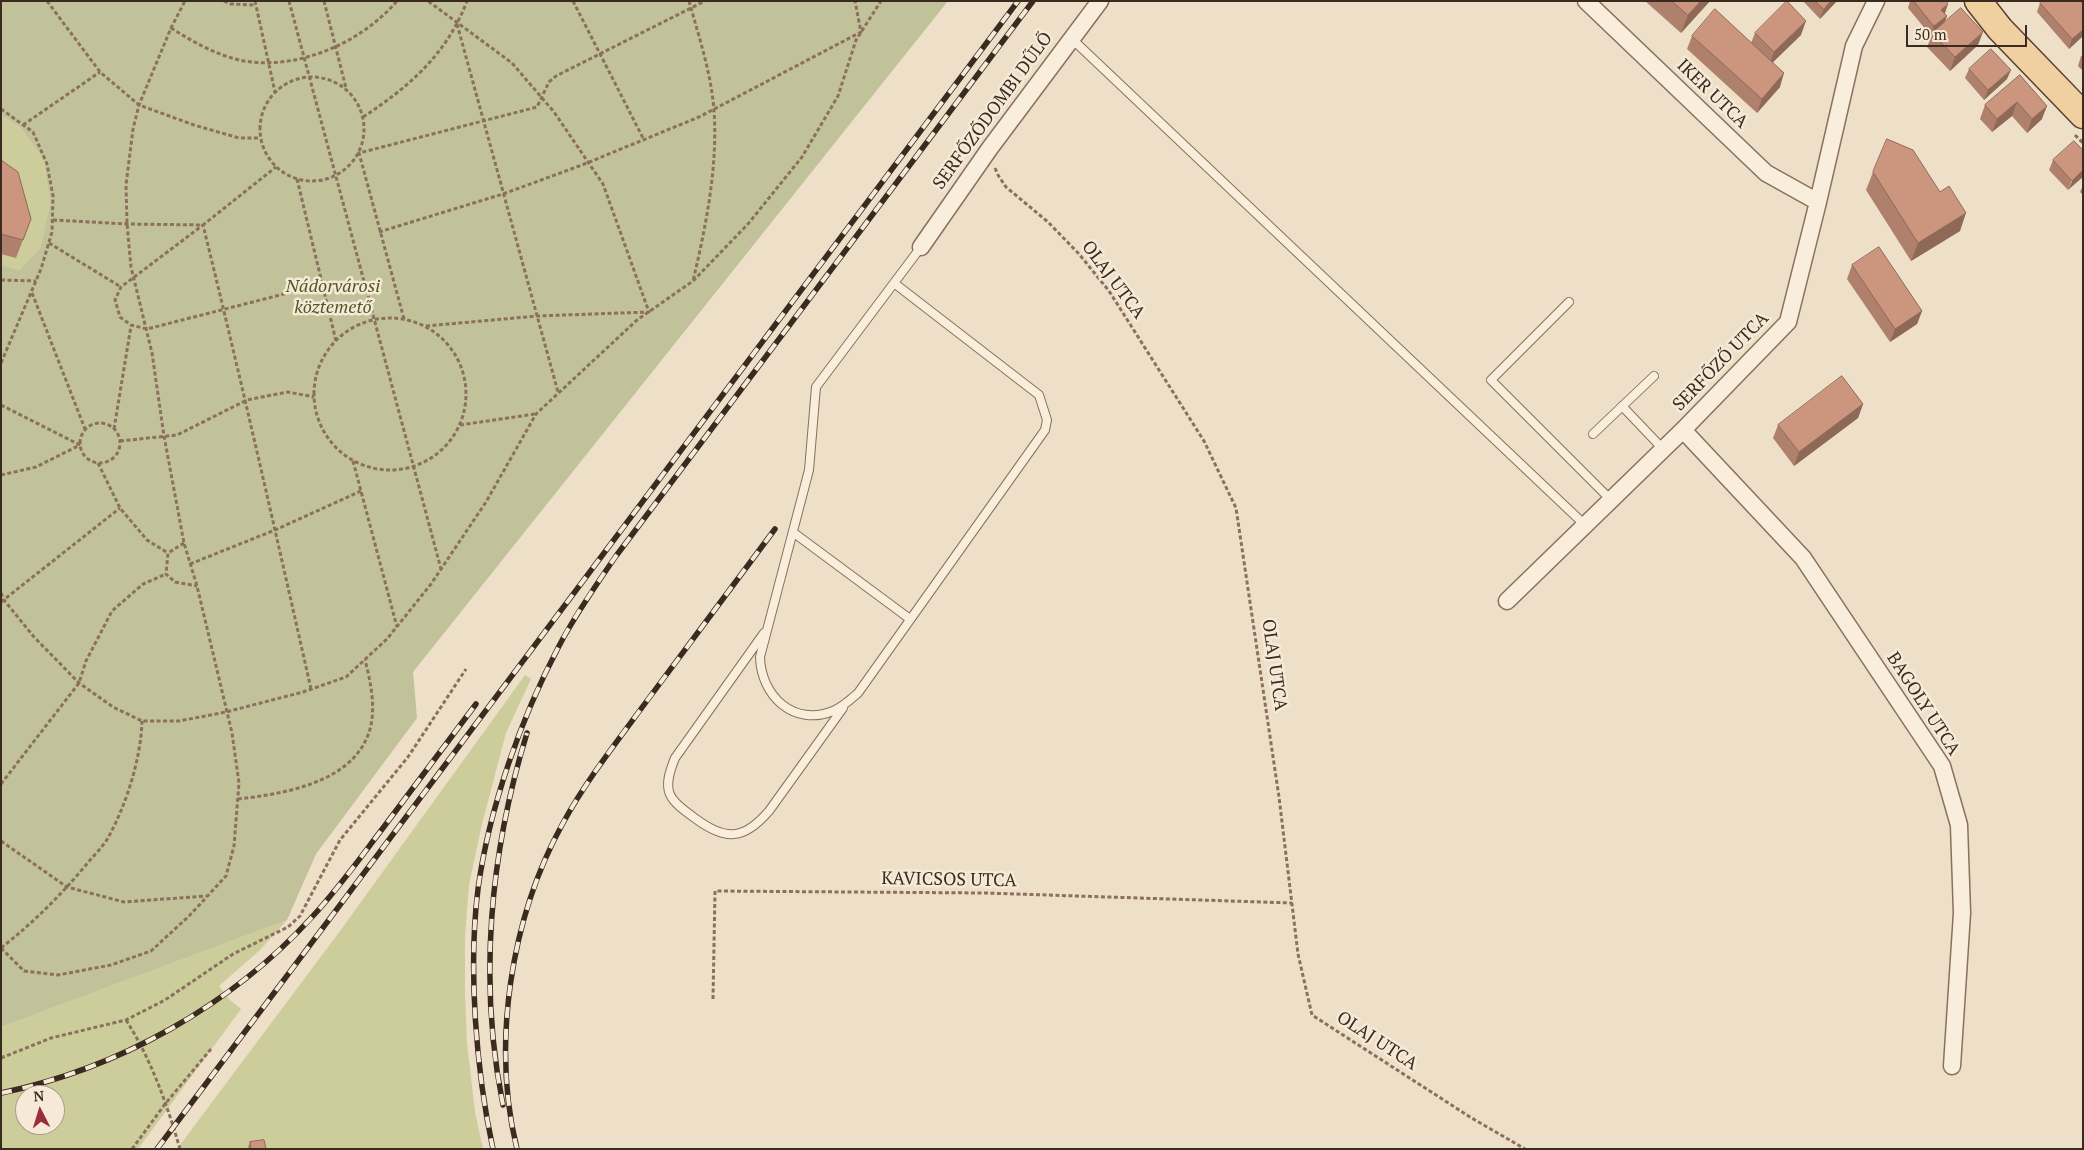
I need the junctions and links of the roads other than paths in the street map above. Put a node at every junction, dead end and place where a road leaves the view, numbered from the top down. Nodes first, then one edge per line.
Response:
1 (1100, 1) edge
2 (1586, 1) edge
3 (1876, 1) edge
4 (1978, 1) edge
5 (1070, 38) junction
6 (2083, 115) edge
7 (1818, 202) junction
8 (921, 247) joint
9 (894, 282) junction
10 (1569, 302) dead end
11 (1654, 376) dead end
12 (1622, 406) junction
13 (1683, 430) junction
14 (1593, 434) dead end
15 (1663, 449) junction
16 (1610, 500) junction
17 (1585, 525) junction
18 (794, 533) junction
19 (1507, 600) dead end
20 (910, 620) junction
21 (768, 627) junction
22 (845, 705) junction
23 (1952, 1066) dead end

1 - 5 street, SERFŐZŐDOMBI DŰLŐ
2 - 7 street, IKER UTCA
3 - 7 street, SERFŐZŐ UTCA
4 - 6 main road
5 - 8 street, SERFŐZŐDOMBI DŰLŐ
5 - 17 lane
7 - 13 street, SERFŐZŐ UTCA
8 - 9 lane
9 - 18 lane
9 - 20 lane
10 - 16 lane
11 - 12 lane
12 - 14 lane
12 - 15 lane
13 - 15 street, SERFŐZŐ UTCA
13 - 23 street, BAGOLY UTCA
15 - 16 street, SERFŐZŐ UTCA
16 - 17 street, SERFŐZŐ UTCA
17 - 19 street, SERFŐZŐ UTCA
18 - 20 lane
18 - 21 lane
20 - 22 lane
21 - 22 lane
21 - 22 lane

